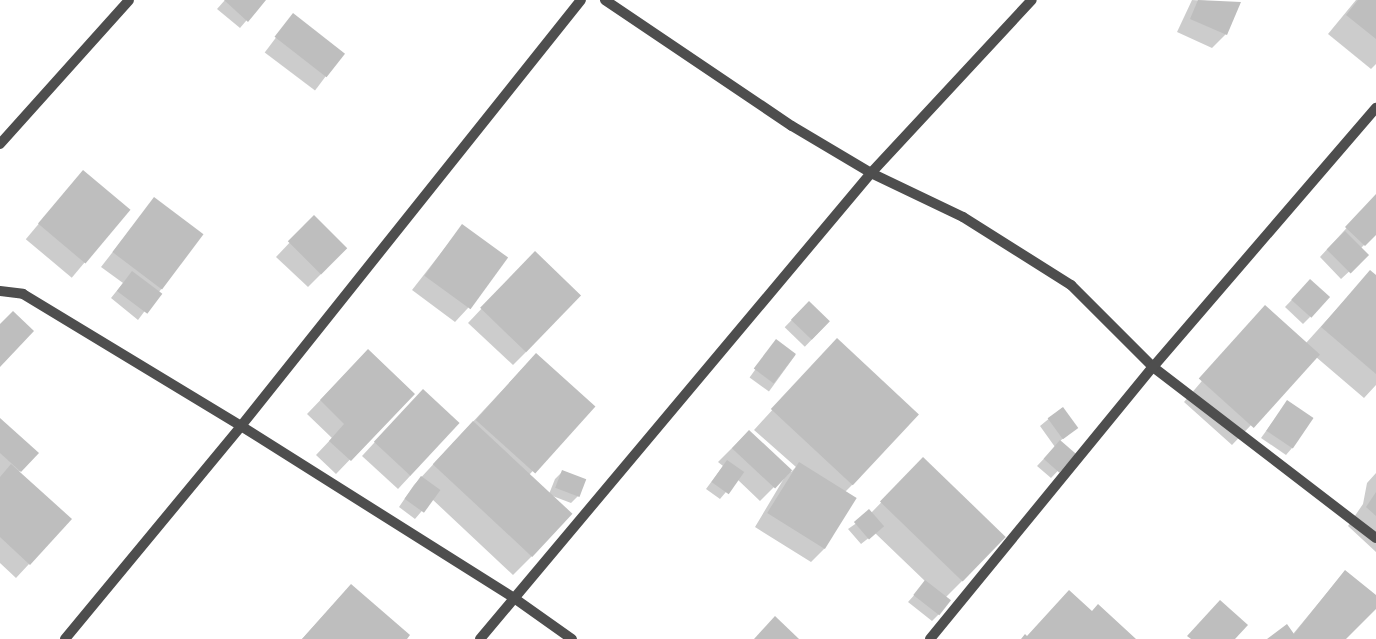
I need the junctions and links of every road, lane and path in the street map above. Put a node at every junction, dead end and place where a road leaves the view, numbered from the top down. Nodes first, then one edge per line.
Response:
1 (129, 0) edge
2 (581, 0) edge
3 (605, 0) edge
4 (1032, 0) edge
5 (1376, 108) edge
6 (0, 144) edge
7 (871, 173) junction
8 (0, 291) edge
9 (1153, 367) junction
10 (241, 426) junction
11 (1376, 538) edge
12 (514, 598) junction
13 (65, 639) edge
14 (480, 639) edge
15 (572, 639) edge
16 (930, 639) edge

1 - 6 street
2 - 10 street
3 - 7 street
4 - 7 street
5 - 9 street
7 - 9 street
7 - 12 street
8 - 10 street
9 - 11 street
9 - 16 street
10 - 12 street
10 - 13 street
12 - 14 street
12 - 15 street

